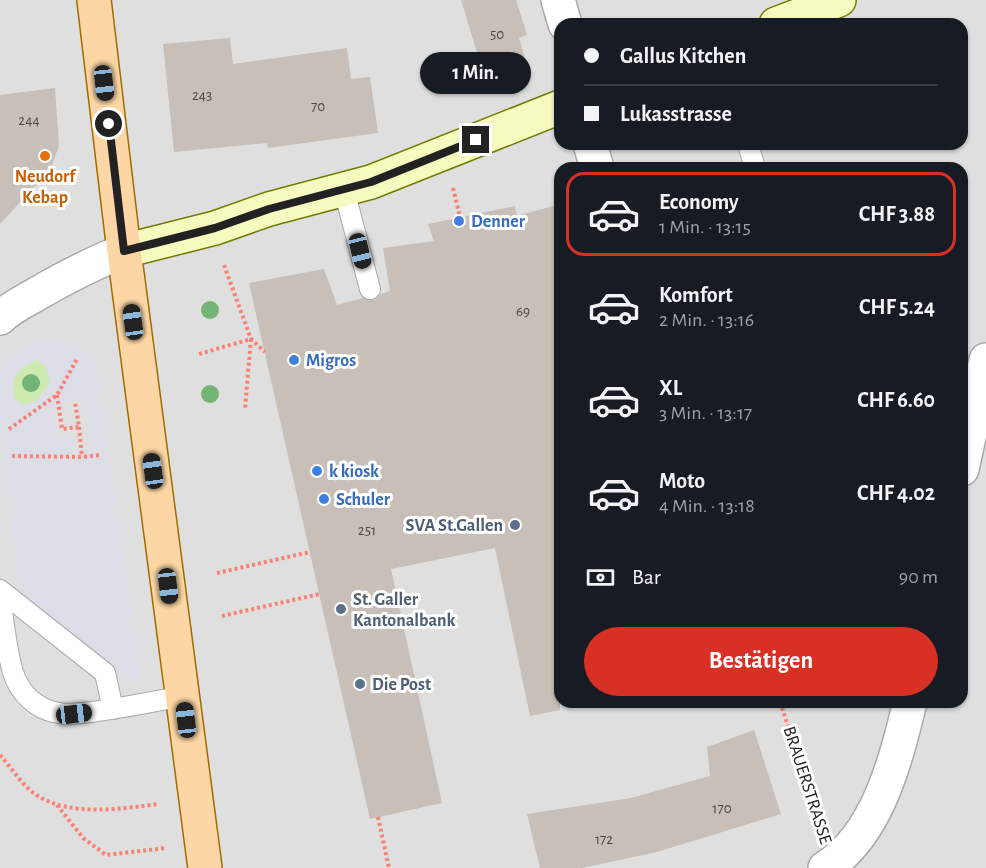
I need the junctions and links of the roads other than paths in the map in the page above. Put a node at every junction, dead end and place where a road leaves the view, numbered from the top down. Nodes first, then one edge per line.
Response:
1 (94, 0) edge
2 (558, 0) edge
3 (839, 0) edge
4 (563, 18) edge
5 (792, 18) edge
6 (554, 109) edge
7 (344, 190) junction
8 (124, 251) junction
9 (370, 289) dead end
10 (0, 318) edge
11 (986, 360) edge
12 (968, 442) edge
13 (0, 590) edge
14 (0, 598) edge
15 (183, 696) junction
16 (908, 708) edge
17 (113, 709) junction
18 (832, 866) edge
19 (205, 868) edge

1 - 8 main road
2 - 4 street
3 - 5 main road
6 - 7 main road
7 - 8 main road
7 - 9 lane
8 - 10 street
8 - 15 main road
11 - 12 street
13 - 17 lane
14 - 17 lane
15 - 17 lane
15 - 19 main road
16 - 18 street

